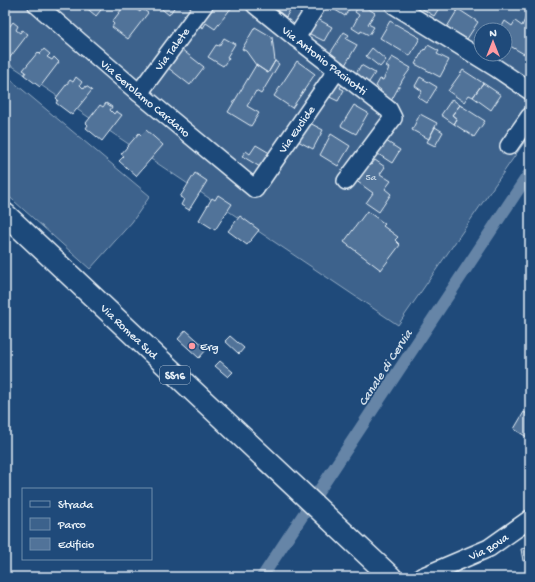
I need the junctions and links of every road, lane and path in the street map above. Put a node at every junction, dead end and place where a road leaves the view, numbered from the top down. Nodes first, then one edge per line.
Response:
1 (37, 5) edge
2 (204, 5) edge
3 (255, 5) edge
4 (317, 5) edge
5 (394, 5) edge
6 (296, 38) junction
7 (338, 70) junction
8 (530, 91) edge
9 (139, 92) junction
10 (530, 116) edge
11 (509, 146) dead end
12 (346, 181) dead end
13 (255, 189) joint
14 (5, 214) edge
15 (530, 520) edge
16 (391, 577) edge
17 (421, 577) edge

1 - 9 street, Via Gerolamo Cardano
2 - 9 street, Via Talete
3 - 6 street, Via Antonio Pacinotti
4 - 6 street
5 - 8 street
6 - 7 street, Via Antonio Pacinotti
7 - 12 street, Via Antonio Pacinotti
7 - 13 street, Via Euclide
9 - 13 street, Via Gerolamo Cardano
10 - 11 street
14 - 16 main road, Via Romea Sud / SS16
15 - 17 street, Via Bova

